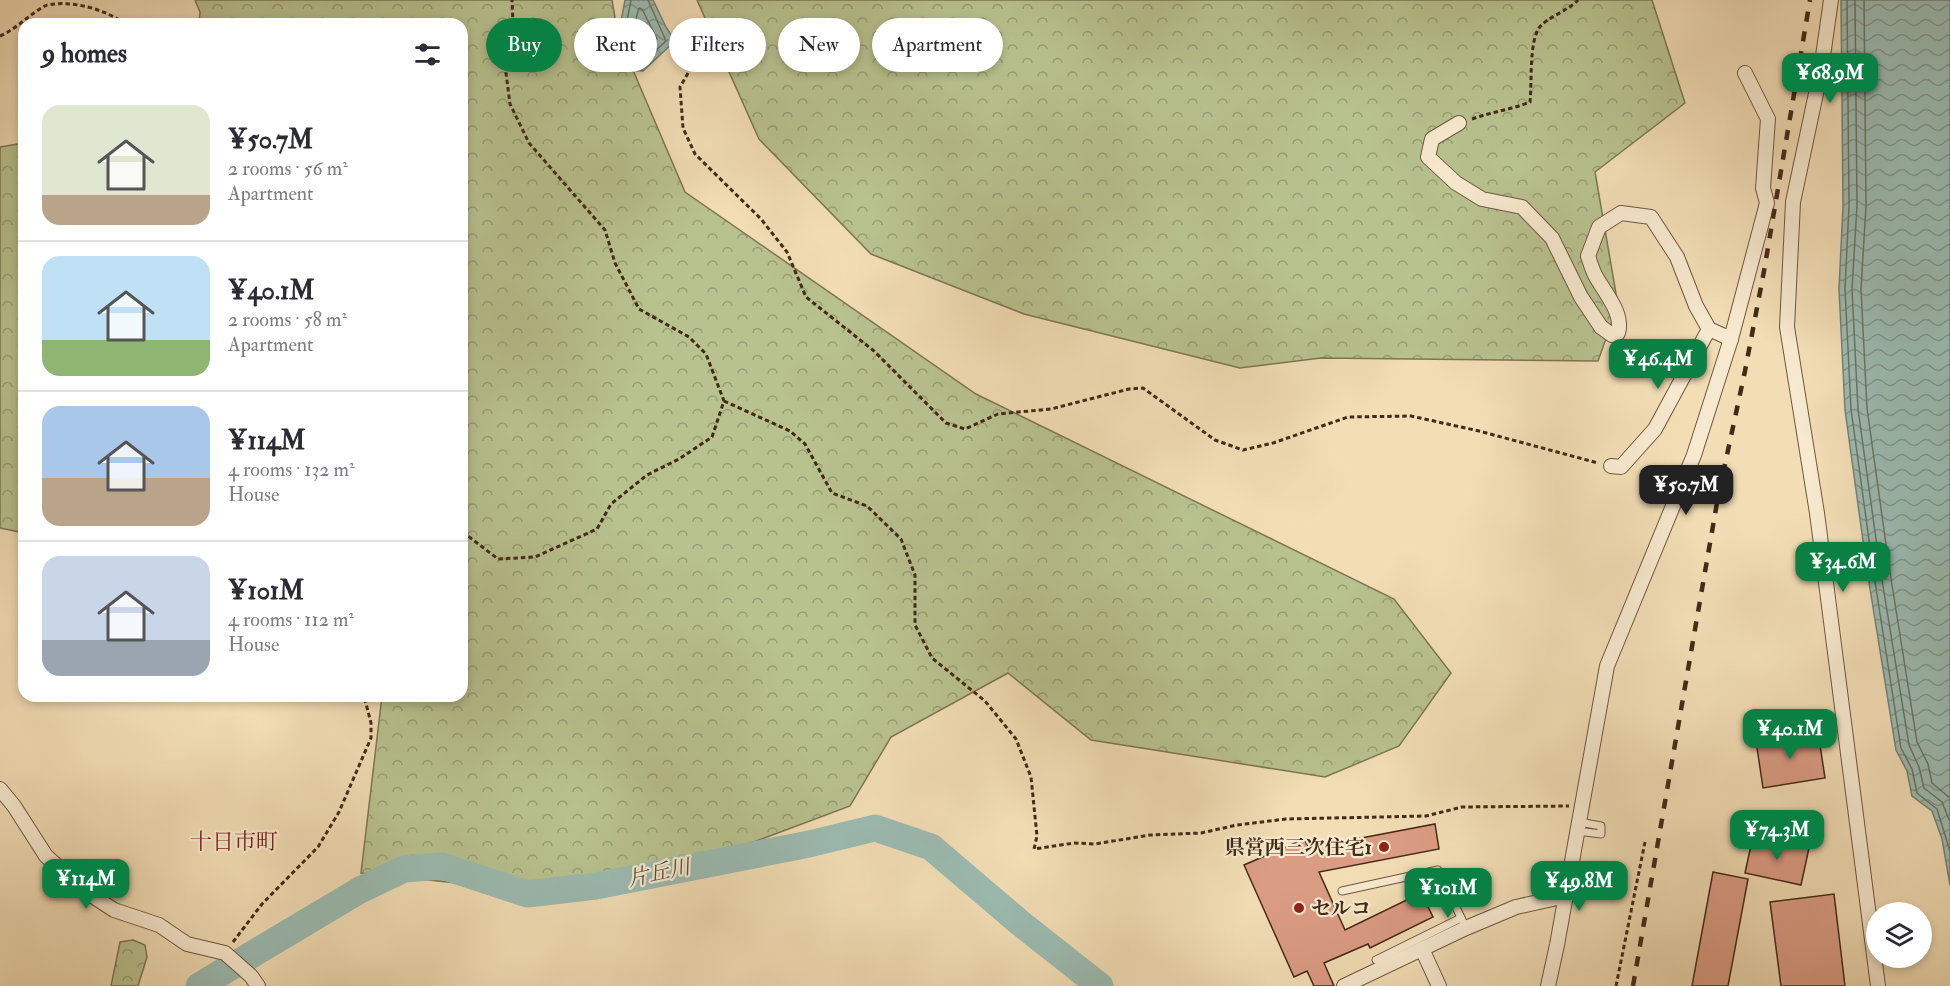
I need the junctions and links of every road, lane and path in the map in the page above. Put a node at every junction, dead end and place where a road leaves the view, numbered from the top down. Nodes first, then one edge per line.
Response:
1 (512, 0) edge
2 (1578, 0) edge
3 (1831, 0) edge
4 (28, 18) edge
5 (117, 18) edge
6 (18, 24) edge
7 (0, 36) edge
8 (689, 72) edge
9 (1745, 73) dead end
10 (1459, 123) joint
11 (1793, 202) junction
12 (1767, 203) junction
13 (1709, 329) junction
14 (1731, 339) junction
15 (724, 400) junction
16 (1611, 466) joint
17 (468, 536) edge
18 (366, 702) edge
19 (0, 789) edge
20 (1581, 805) junction
21 (1645, 842) dead end
22 (1342, 891) dead end
23 (1566, 896) junction
24 (1464, 923) junction
25 (1422, 949) junction
26 (227, 955) junction
27 (1376, 960) dead end
28 (258, 986) edge
29 (1344, 986) edge
30 (1439, 986) edge
31 (1548, 986) edge
32 (1616, 986) edge
33 (1878, 986) edge

1 - 15 path
2 - 10 path
3 - 11 street
4 - 5 path
6 - 7 path
8 - 16 path
9 - 12 street
10 - 13 street
11 - 12 street
11 - 33 street
12 - 14 street
13 - 14 street
13 - 16 street
14 - 20 street
15 - 17 path
15 - 20 path
18 - 26 path
19 - 26 street
20 - 23 street
21 - 32 path
22 - 24 lane
23 - 24 street
23 - 31 street
24 - 25 street
24 - 27 lane
25 - 29 street
25 - 30 street
26 - 28 street

